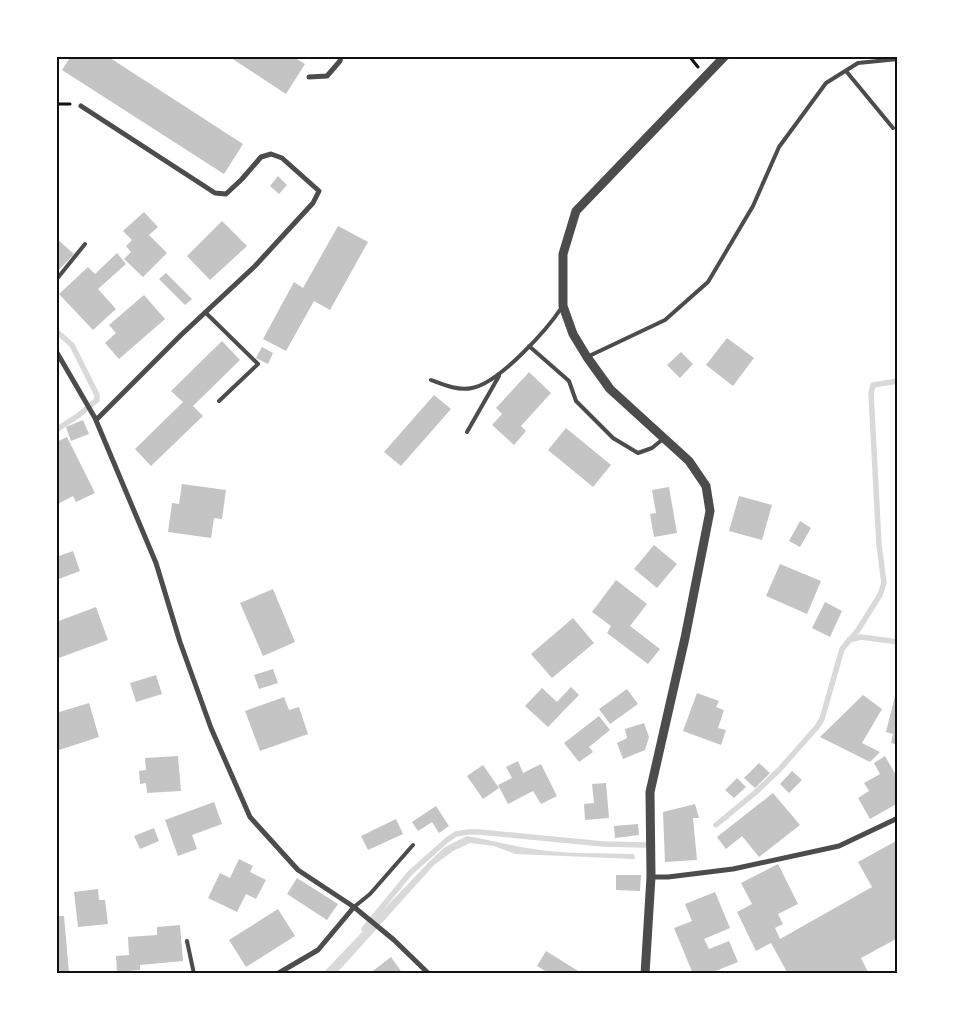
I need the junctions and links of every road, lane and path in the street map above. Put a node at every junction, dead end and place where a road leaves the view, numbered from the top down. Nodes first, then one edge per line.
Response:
1 (341, 56) edge
2 (725, 56) edge
3 (898, 59) edge
4 (846, 70) junction
5 (309, 77) dead end
6 (81, 106) dead end
7 (893, 128) dead end
8 (85, 244) dead end
9 (56, 280) edge
10 (563, 306) junction
11 (205, 312) junction
12 (529, 346) junction
13 (56, 351) edge
14 (587, 357) junction
15 (500, 375) junction
16 (431, 380) dead end
17 (220, 400) dead end
18 (96, 419) junction
19 (467, 432) dead end
20 (663, 439) junction
21 (898, 818) edge
22 (413, 845) dead end
23 (651, 877) junction
24 (354, 907) junction
25 (187, 941) dead end
26 (194, 974) edge
27 (277, 974) edge
28 (429, 974) edge
29 (645, 974) edge

1 - 5 street
2 - 10 street
3 - 4 lane
4 - 7 lane
4 - 14 lane
6 - 11 street
8 - 9 lane
10 - 12 lane
10 - 14 street
11 - 17 lane
11 - 18 street
12 - 15 lane
12 - 20 lane
13 - 18 street
14 - 20 street
15 - 16 lane
15 - 19 lane
18 - 24 street
20 - 23 street
21 - 23 street
22 - 24 lane
23 - 29 street
24 - 27 street
24 - 28 street
25 - 26 lane

